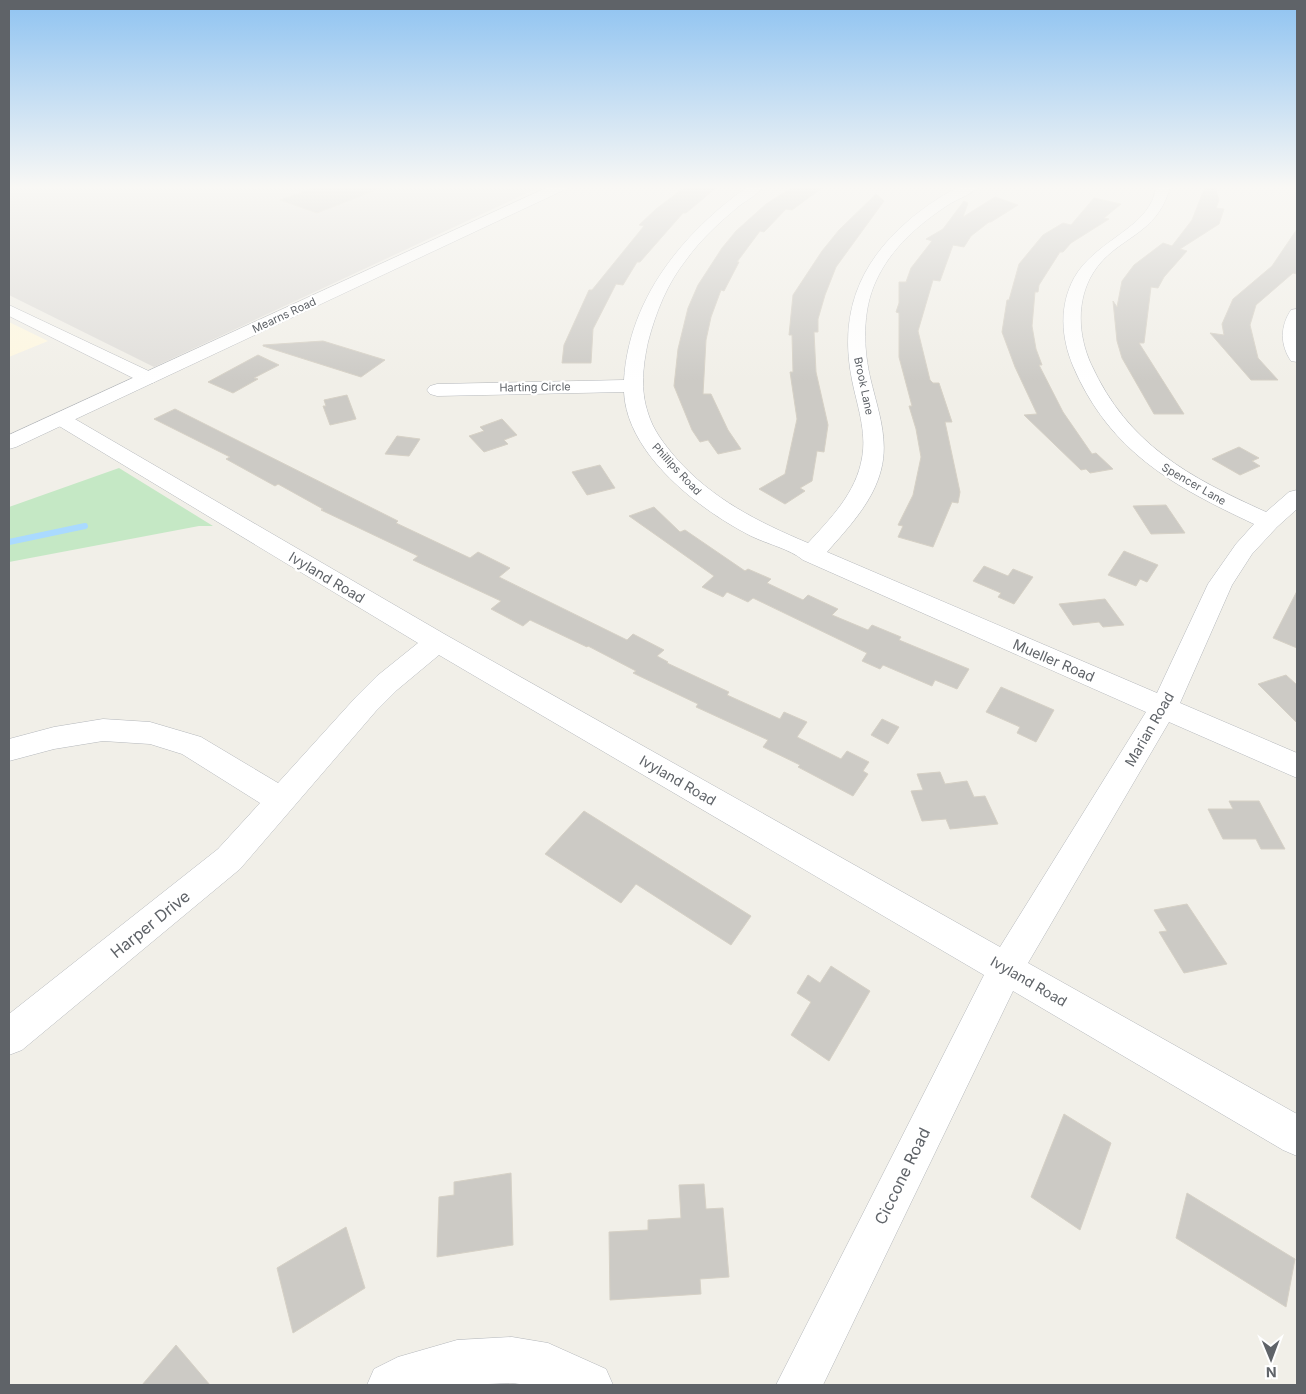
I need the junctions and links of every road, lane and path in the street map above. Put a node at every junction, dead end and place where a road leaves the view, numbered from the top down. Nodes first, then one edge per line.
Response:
1 (419, 252) edge
2 (682, 252) edge
3 (884, 252) edge
4 (1105, 252) edge
5 (9, 310) edge
6 (1297, 314) edge
7 (1297, 356) edge
8 (148, 378) junction
9 (633, 386) junction
10 (437, 390) dead end
11 (61, 419) junction
12 (9, 443) edge
13 (1297, 497) edge
14 (1269, 522) junction
15 (811, 554) junction
16 (437, 642) junction
17 (1164, 708) junction
18 (9, 750) edge
19 (1297, 766) edge
20 (281, 800) junction
21 (1006, 968) junction
22 (9, 1037) edge
23 (1297, 1136) edge
24 (390, 1385) edge
25 (590, 1385) edge
26 (799, 1385) edge

1 - 8 street, Mearns Road
2 - 9 street, Phillips Road
3 - 15 street, Brook Lane
4 - 14 street, Spencer Lane
5 - 8 street
6 - 7 street
8 - 11 street, Mearns Road
9 - 10 street, Harting Circle
9 - 15 street, Phillips Road
11 - 12 street, Mearns Road
11 - 16 street, Ivyland Road
13 - 14 street, Marian Road
14 - 17 street, Marian Road
15 - 17 street, Mueller Road
16 - 20 street, Harper Drive
16 - 21 street, Ivyland Road
17 - 19 street, Mueller Road
17 - 21 street, Marian Road
18 - 20 street
20 - 22 street, Harper Drive
21 - 23 street, Ivyland Road
21 - 26 street, Ciccone Road
24 - 25 street

